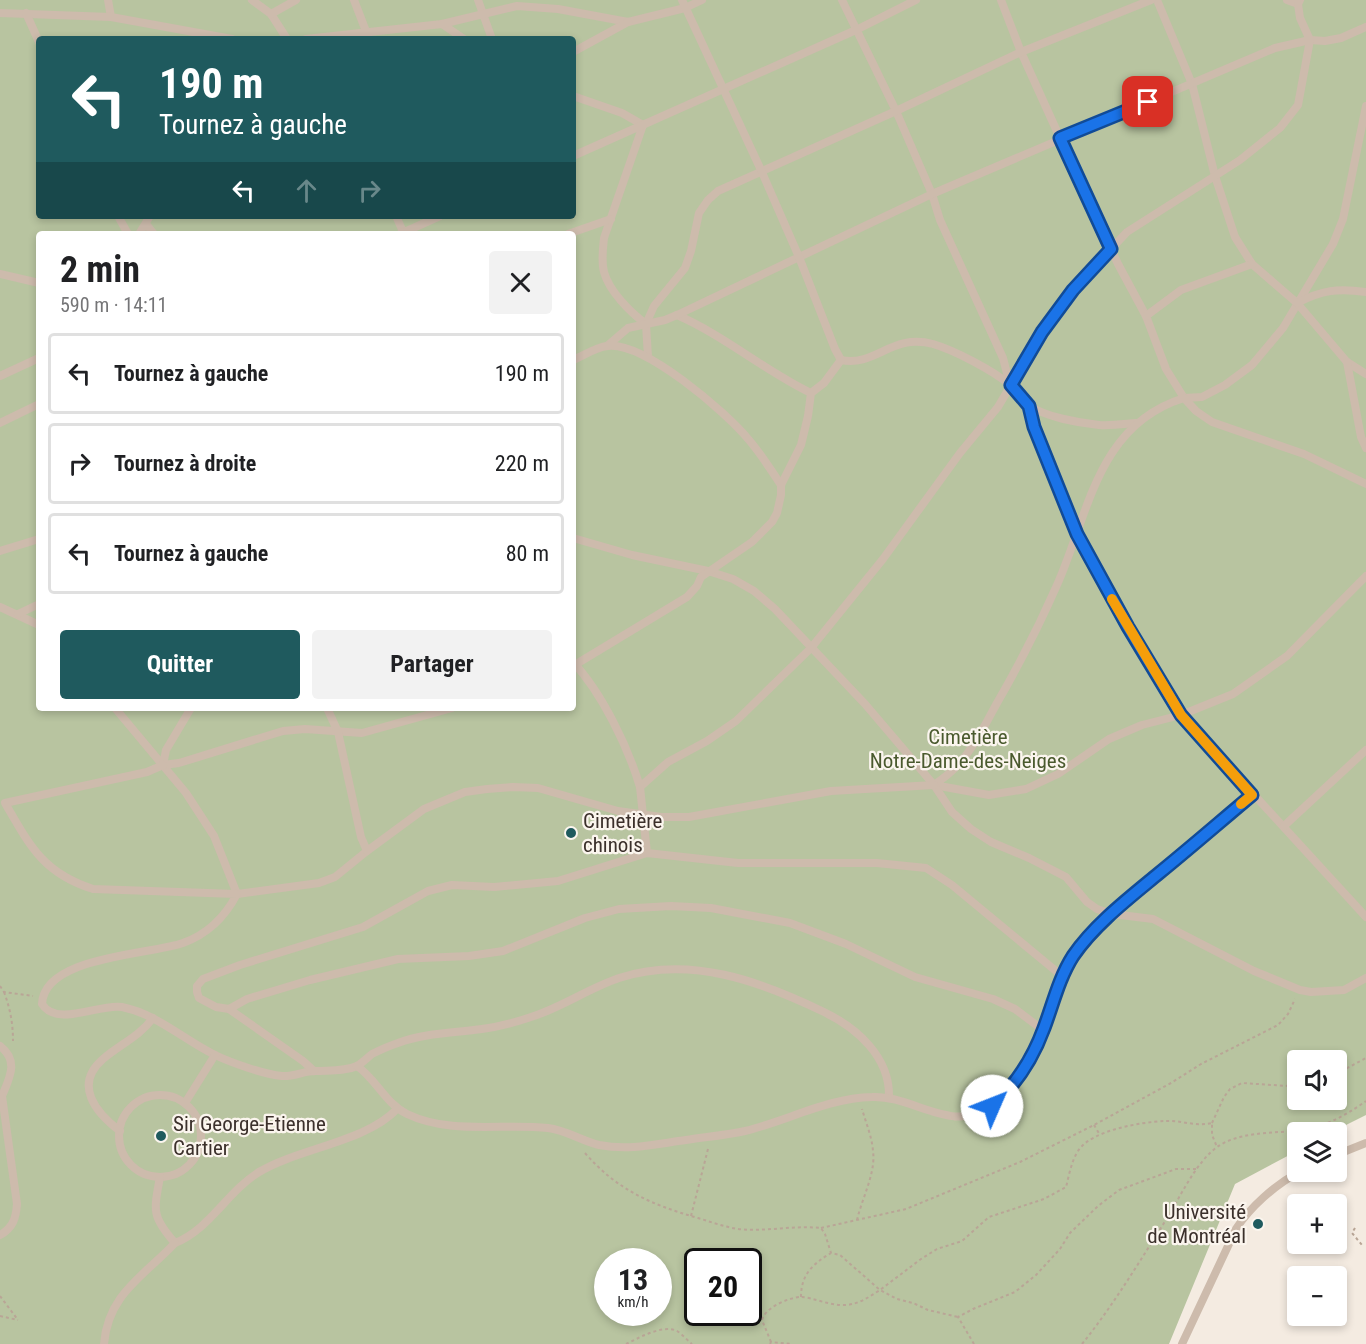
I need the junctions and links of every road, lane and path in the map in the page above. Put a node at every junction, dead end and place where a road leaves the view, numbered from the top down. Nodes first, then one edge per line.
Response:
1 (108, 0) edge
2 (252, 0) edge
3 (296, 0) edge
4 (354, 0) edge
5 (478, 0) edge
6 (702, 0) edge
7 (842, 0) edge
8 (916, 0) edge
9 (1001, 0) edge
10 (1151, 0) edge
11 (1157, 0) edge
12 (1287, 0) edge
13 (1299, 2) edge
14 (684, 4) edge
15 (26, 13) junction
16 (0, 14) edge
17 (271, 14) junction
18 (484, 14) junction
19 (111, 16) junction
20 (628, 22) junction
21 (442, 24) junction
22 (1366, 27) edge
23 (856, 30) junction
24 (36, 36) edge
25 (216, 36) edge
26 (285, 36) edge
27 (368, 36) edge
28 (460, 36) edge
29 (491, 36) edge
30 (1310, 40) junction
31 (576, 50) edge
32 (1021, 52) junction
33 (1192, 84) junction
34 (722, 89) junction
35 (576, 97) edge
36 (1366, 106) edge
37 (896, 111) junction
38 (643, 125) junction
39 (1060, 138) junction
40 (576, 155) edge
41 (761, 170) junction
42 (1215, 176) junction
43 (932, 194) junction
44 (434, 219) edge
45 (611, 219) junction
46 (409, 231) edge
47 (576, 231) edge
48 (1111, 249) junction
49 (799, 257) junction
50 (1252, 264) junction
51 (0, 274) edge
52 (36, 282) edge
53 (1366, 292) edge
54 (1297, 303) junction
55 (677, 315) junction
56 (1146, 316) junction
57 (646, 324) junction
58 (607, 346) junction
59 (648, 357) junction
60 (36, 359) edge
61 (576, 359) edge
62 (841, 360) junction
63 (1347, 362) junction
64 (1366, 374) edge
65 (0, 376) edge
66 (1011, 385) junction
67 (811, 393) junction
68 (1184, 398) junction
69 (36, 405) edge
70 (1029, 406) junction
71 (0, 423) edge
72 (1136, 423) junction
73 (1366, 448) edge
74 (1366, 484) edge
75 (781, 485) junction
76 (1077, 534) junction
77 (576, 539) edge
78 (36, 540) edge
79 (0, 551) edge
80 (708, 571) junction
81 (1366, 576) edge
82 (36, 605) edge
83 (0, 607) edge
84 (18, 614) junction
85 (36, 623) edge
86 (811, 648) junction
87 (576, 663) edge
88 (576, 667) edge
89 (118, 711) edge
90 (189, 711) edge
91 (328, 711) edge
92 (441, 711) edge
93 (1181, 715) junction
94 (338, 732) junction
95 (1366, 750) edge
96 (163, 765) junction
97 (934, 785) junction
98 (640, 787) junction
99 (1252, 795) junction
100 (3, 803) edge
101 (642, 814) junction
102 (1284, 826) junction
103 (368, 851) junction
104 (647, 853) junction
105 (237, 894) junction
106 (1112, 914) junction
107 (1366, 917) edge
108 (1062, 976) junction
109 (1366, 978) edge
110 (0, 986) edge
111 (1300, 990) junction
112 (4, 992) junction
113 (42, 999) junction
114 (229, 1009) junction
115 (153, 1018) junction
116 (1043, 1030) junction
117 (0, 1046) edge
118 (8, 1052) junction
119 (215, 1055) junction
120 (1366, 1058) edge
121 (357, 1066) junction
122 (1347, 1068) edge
123 (314, 1071) junction
124 (1287, 1086) edge
125 (1, 1096) edge
126 (889, 1097) junction
127 (859, 1098) junction
128 (1366, 1101) edge
129 (185, 1103) junction
130 (397, 1109) junction
131 (1212, 1123) junction
132 (1094, 1125) junction
133 (120, 1131) junction
134 (1100, 1135) junction
135 (711, 1136) junction
136 (582, 1138) junction
137 (1366, 1143) edge
138 (1217, 1147) junction
139 (1347, 1151) edge
140 (1197, 1169) junction
141 (160, 1177) junction
142 (1287, 1181) edge
143 (692, 1216) junction
144 (857, 1220) junction
145 (821, 1228) junction
146 (1355, 1228) dead end
147 (0, 1235) edge
148 (175, 1243) junction
149 (1362, 1245) dead end
150 (831, 1253) junction
151 (880, 1290) junction
152 (0, 1296) edge
153 (801, 1297) junction
154 (0, 1316) edge
155 (958, 1317) junction
156 (771, 1343) edge
157 (104, 1344) edge
158 (626, 1344) edge
159 (692, 1344) edge
160 (791, 1344) edge
161 (974, 1344) edge
162 (1082, 1344) edge
163 (1182, 1344) edge

1 - 19 lane
2 - 17 lane
3 - 17 lane
4 - 27 lane
5 - 18 lane
6 - 14 lane
7 - 23 lane
8 - 23 lane
9 - 32 lane
10 - 32 lane
11 - 33 lane
12 - 13 lane
13 - 30 lane
14 - 20 lane
14 - 34 lane
15 - 16 lane
15 - 19 lane
15 - 24 lane
17 - 26 lane
18 - 20 lane
18 - 21 lane
18 - 29 lane
19 - 25 lane
20 - 31 lane
21 - 27 lane
21 - 28 lane
22 - 30 lane
23 - 34 lane
23 - 37 lane
30 - 33 lane
30 - 42 lane
32 - 37 lane
32 - 39 lane
33 - 39 lane
33 - 42 lane
34 - 38 lane
34 - 41 lane
35 - 38 lane
36 - 54 lane
37 - 41 lane
37 - 43 lane
38 - 40 lane
38 - 45 lane
39 - 43 lane
39 - 48 lane
41 - 49 lane
41 - 57 lane
42 - 48 lane
42 - 50 lane
43 - 49 lane
43 - 66 lane
44 - 46 lane
45 - 47 lane
45 - 57 lane
48 - 56 lane
48 - 66 lane
49 - 55 lane
49 - 62 lane
50 - 54 lane
50 - 56 lane
51 - 52 lane
53 - 54 lane
54 - 63 lane
54 - 68 lane
55 - 57 lane
55 - 67 lane
56 - 68 lane
57 - 58 lane
57 - 59 lane
58 - 59 lane
58 - 61 lane
59 - 75 lane
60 - 65 lane
62 - 66 lane
62 - 67 lane
63 - 64 lane
63 - 73 lane
66 - 70 lane
66 - 86 lane
67 - 75 lane
68 - 72 lane
68 - 74 lane
69 - 71 lane
70 - 72 lane
70 - 76 lane
72 - 76 lane
75 - 80 lane
76 - 93 lane
76 - 97 lane
77 - 80 lane
78 - 79 lane
80 - 86 lane
80 - 87 lane
81 - 93 lane
82 - 84 lane
83 - 84 lane
84 - 85 lane
86 - 97 lane
86 - 98 lane
88 - 98 lane
89 - 96 lane
90 - 96 lane
91 - 94 lane
92 - 94 lane
93 - 97 lane
93 - 99 lane
94 - 96 lane
94 - 103 lane
95 - 102 lane
96 - 100 lane
96 - 105 lane
97 - 101 lane
97 - 106 lane
98 - 101 lane
99 - 102 lane
99 - 106 lane
100 - 105 lane
101 - 103 lane
101 - 104 lane
102 - 107 lane
103 - 105 lane
104 - 108 lane
104 - 114 lane
105 - 113 lane
106 - 108 lane
106 - 111 lane
108 - 116 lane
109 - 111 lane
110 - 112 path
111 - 132 path
112 - 113 path
112 - 118 path
113 - 115 lane
114 - 116 lane
114 - 123 lane
115 - 119 lane
115 - 133 lane
116 - 126 lane
117 - 118 lane
118 - 125 lane
119 - 123 lane
119 - 129 lane
120 - 122 path
121 - 123 lane
121 - 126 lane
121 - 130 lane
124 - 131 path
125 - 147 lane
126 - 127 lane
127 - 135 lane
127 - 144 path
128 - 138 path
129 - 133 lane
129 - 141 lane
130 - 136 lane
130 - 148 lane
131 - 134 path
131 - 138 path
132 - 134 path
132 - 144 path
133 - 141 lane
134 - 151 path
135 - 136 lane
135 - 143 path
136 - 143 path
137 - 139 lane
138 - 140 path
140 - 155 path
140 - 162 path
141 - 148 lane
142 - 163 lane
143 - 145 path
144 - 145 path
145 - 150 path
146 - 149 path
148 - 157 lane
150 - 151 path
150 - 153 path
151 - 153 path
151 - 155 path
152 - 154 path
153 - 156 path
155 - 161 path
156 - 160 path
158 - 159 path

